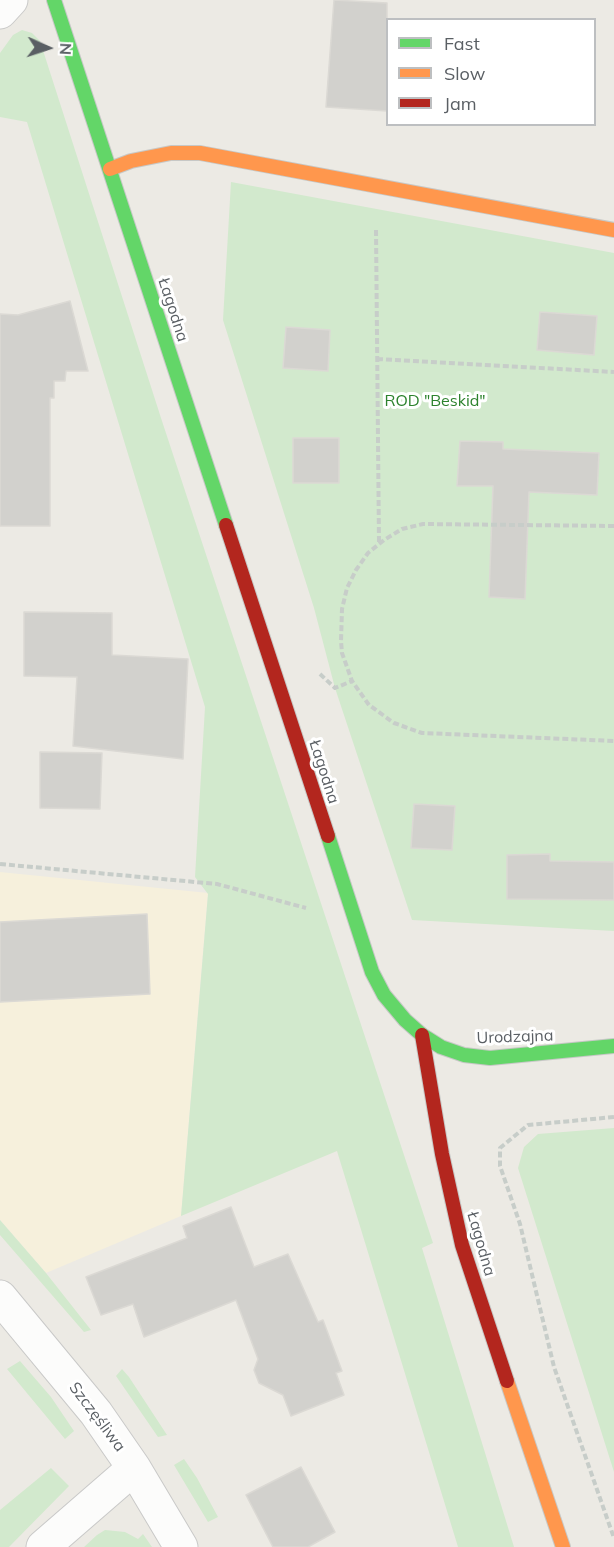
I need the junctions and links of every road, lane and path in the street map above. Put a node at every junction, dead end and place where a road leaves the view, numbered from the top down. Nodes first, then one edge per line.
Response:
1 (11, 0) edge
2 (54, 0) edge
3 (0, 12) edge
4 (110, 169) junction
5 (376, 220) dead end
6 (614, 230) edge
7 (377, 359) junction
8 (614, 372) edge
9 (614, 526) edge
10 (379, 544) junction
11 (352, 681) junction
12 (335, 688) dead end
13 (614, 741) edge
14 (0, 864) edge
15 (351, 906) junction
16 (422, 1035) junction
17 (614, 1046) edge
18 (614, 1117) edge
19 (0, 1297) edge
20 (134, 1468) junction
21 (614, 1538) edge
22 (43, 1547) edge
23 (181, 1547) edge
24 (563, 1547) edge

1 - 3 street
2 - 4 street, Łagodna
4 - 6 street
4 - 15 street, Łagodna
5 - 7 path
7 - 8 path
7 - 10 path
9 - 10 path
10 - 11 path
11 - 12 path
11 - 13 path
14 - 15 path
15 - 16 street, Łagodna
16 - 17 street, Urodzajna
16 - 24 street, Łagodna
18 - 21 path
19 - 20 street, Szczęśliwa
20 - 22 street
20 - 23 street, Szczęśliwa

